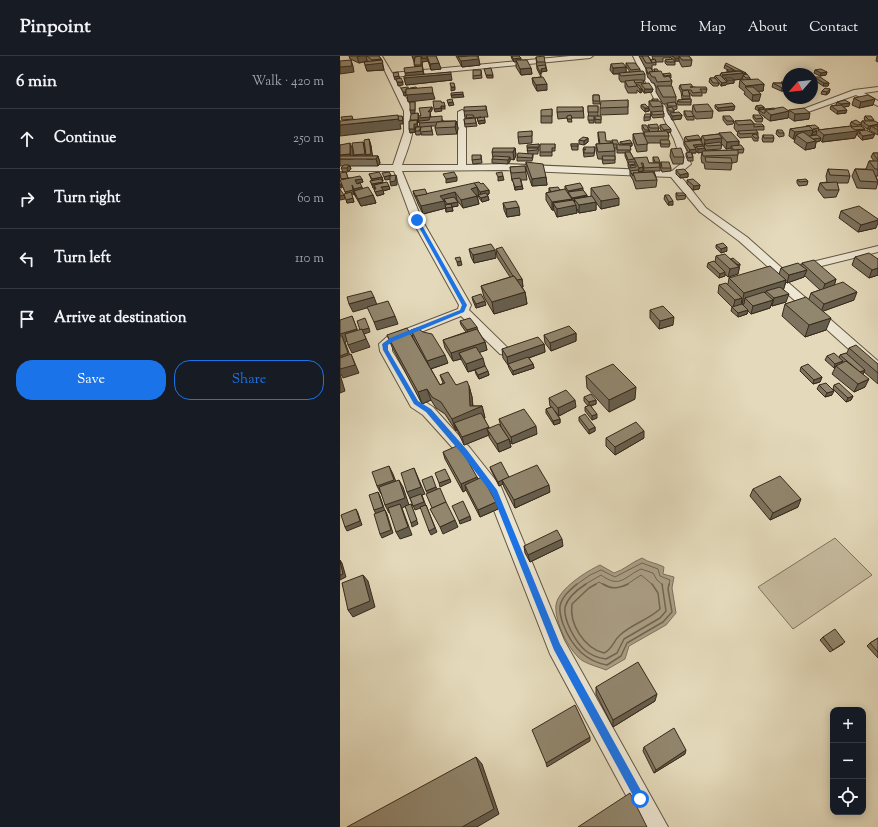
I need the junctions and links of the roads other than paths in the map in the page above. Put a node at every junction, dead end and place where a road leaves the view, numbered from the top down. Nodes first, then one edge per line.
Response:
1 (379, 56) edge
2 (590, 56) edge
3 (636, 56) edge
4 (512, 62) edge
5 (391, 75) junction
6 (878, 89) edge
7 (857, 92) junction
8 (878, 104) edge
9 (802, 111) edge
10 (462, 112) edge
11 (462, 167) junction
12 (340, 168) edge
13 (397, 168) junction
14 (674, 174) junction
15 (878, 249) edge
16 (781, 273) junction
17 (463, 311) junction
18 (505, 351) edge
19 (878, 368) edge
20 (656, 827) edge

1 - 5 street
2 - 4 street
3 - 14 street
4 - 5 street
5 - 13 street
6 - 7 street
7 - 8 street
7 - 9 street
10 - 11 street
11 - 13 street
11 - 14 street
12 - 13 street
13 - 17 street
14 - 16 street
15 - 16 street
16 - 19 street
17 - 18 street
17 - 20 street

